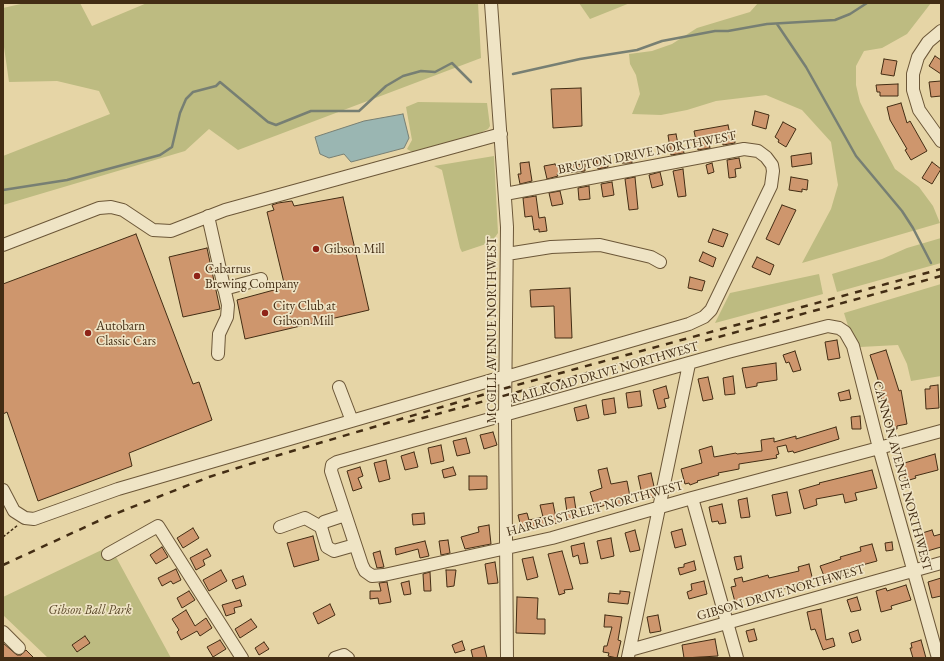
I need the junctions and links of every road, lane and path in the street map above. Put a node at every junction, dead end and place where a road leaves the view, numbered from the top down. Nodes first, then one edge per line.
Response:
1 (491, 3) edge
2 (941, 31) edge
3 (501, 134) junction
4 (941, 142) edge
5 (505, 194) junction
6 (208, 216) junction
7 (3, 245) edge
8 (506, 254) junction
9 (660, 262) dead end
10 (261, 279) dead end
11 (224, 289) junction
12 (839, 328) joint
13 (218, 354) dead end
14 (688, 364) junction
15 (506, 377) junction
16 (339, 387) dead end
17 (505, 416) junction
18 (352, 421) junction
19 (941, 431) edge
20 (879, 448) junction
21 (332, 465) joint
22 (3, 490) edge
23 (692, 498) junction
24 (660, 507) junction
25 (345, 515) junction
26 (25, 518) junction
27 (280, 527) dead end
28 (321, 527) junction
29 (3, 537) edge
30 (355, 545) junction
31 (506, 548) junction
32 (108, 554) dead end
33 (941, 563) edge
34 (914, 570) junction
35 (727, 622) junction
36 (3, 632) edge
37 (19, 648) dead end
38 (629, 654) edge
39 (242, 658) edge
40 (335, 658) edge
41 (348, 658) edge
42 (507, 658) edge
43 (736, 658) edge
44 (938, 658) edge

1 - 3 street, MCGILL AVENUE NORTHWEST
2 - 4 street
3 - 5 street, MCGILL AVENUE NORTHWEST
3 - 6 street
5 - 8 street, MCGILL AVENUE NORTHWEST
5 - 15 street, BRUTON DRIVE NORTHWEST
6 - 7 street
6 - 11 street
8 - 9 street
8 - 15 street, MCGILL AVENUE NORTHWEST
10 - 11 street
11 - 13 street
12 - 14 street, RAILROAD DRIVE NORTHWEST
12 - 20 street, CANNON AVENUE NORTHWEST
14 - 17 street, RAILROAD DRIVE NORTHWEST
14 - 24 street
15 - 17 street, MCGILL AVENUE NORTHWEST
15 - 18 street, BRUTON DRIVE NORTHWEST
16 - 18 street
17 - 21 street, RAILROAD DRIVE NORTHWEST
17 - 31 street, MCGILL AVENUE NORTHWEST
18 - 26 street, BRUTON DRIVE NORTHWEST
19 - 20 street, HARRIS STREET NORTHWEST
20 - 23 street, HARRIS STREET NORTHWEST
20 - 34 street, CANNON AVENUE NORTHWEST
21 - 25 street, HARRIS STREET NORTHWEST
22 - 26 street
23 - 24 street, HARRIS STREET NORTHWEST
23 - 35 street
24 - 31 street, HARRIS STREET NORTHWEST
24 - 38 street
25 - 28 street
25 - 30 street, HARRIS STREET NORTHWEST
26 - 29 path
27 - 28 street
28 - 30 street
30 - 31 street, HARRIS STREET NORTHWEST
31 - 42 street, MCGILL AVENUE NORTHWEST
32 - 39 street
33 - 34 street, GIBSON DRIVE NORTHWEST
34 - 35 street, GIBSON DRIVE NORTHWEST
34 - 44 street, CANNON AVENUE NORTHWEST
35 - 38 street, GIBSON DRIVE NORTHWEST
35 - 43 street
36 - 37 street
40 - 41 street

